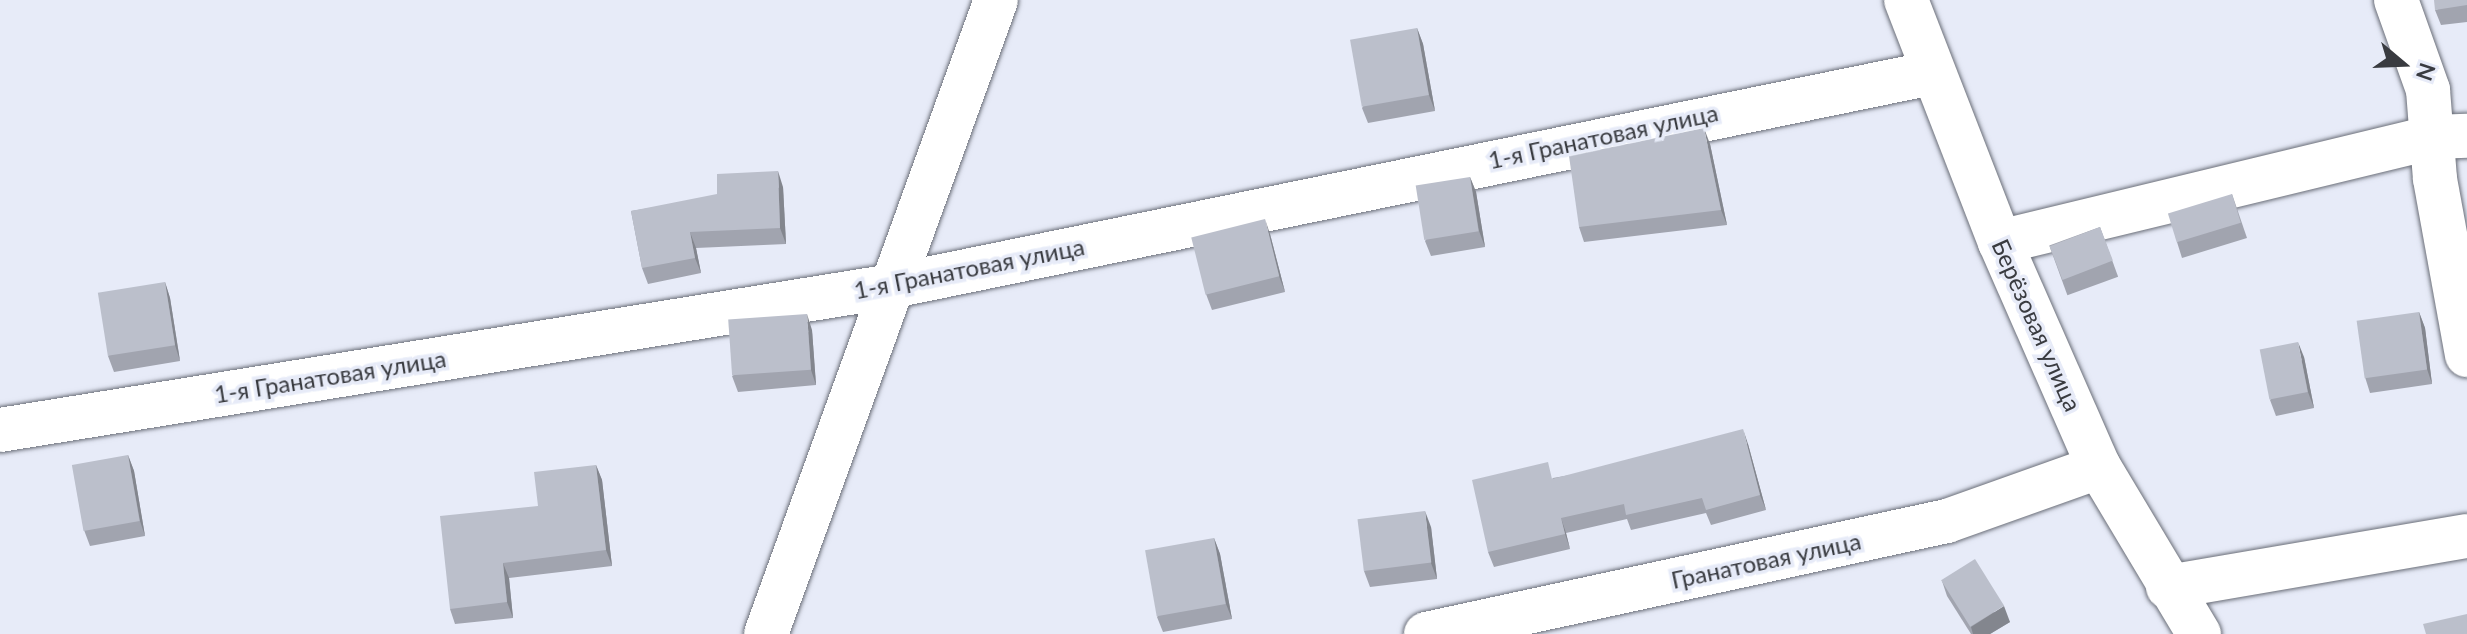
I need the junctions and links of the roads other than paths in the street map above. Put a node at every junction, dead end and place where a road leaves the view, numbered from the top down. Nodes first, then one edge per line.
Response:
1 (996, 0) edge
2 (1906, 0) edge
3 (2396, 0) edge
4 (1932, 73) junction
5 (2450, 136) edge
6 (2000, 242) junction
7 (898, 285) junction
8 (2467, 355) edge
9 (0, 430) edge
10 (2099, 467) junction
11 (2467, 536) edge
12 (2168, 587) junction
13 (766, 634) edge
14 (1426, 634) edge
15 (2199, 634) edge

1 - 7 street
2 - 4 street, Берёзовая улица
3 - 5 street
4 - 6 street, Берёзовая улица
4 - 7 street, 1-я Гранатовая улица
5 - 6 street
5 - 8 street
6 - 10 street, Берёзовая улица
7 - 9 street, 1-я Гранатовая улица
7 - 13 street
10 - 12 street, Берёзовая улица
10 - 14 street, Гранатовая улица
11 - 12 street
12 - 15 street, Берёзовая улица

